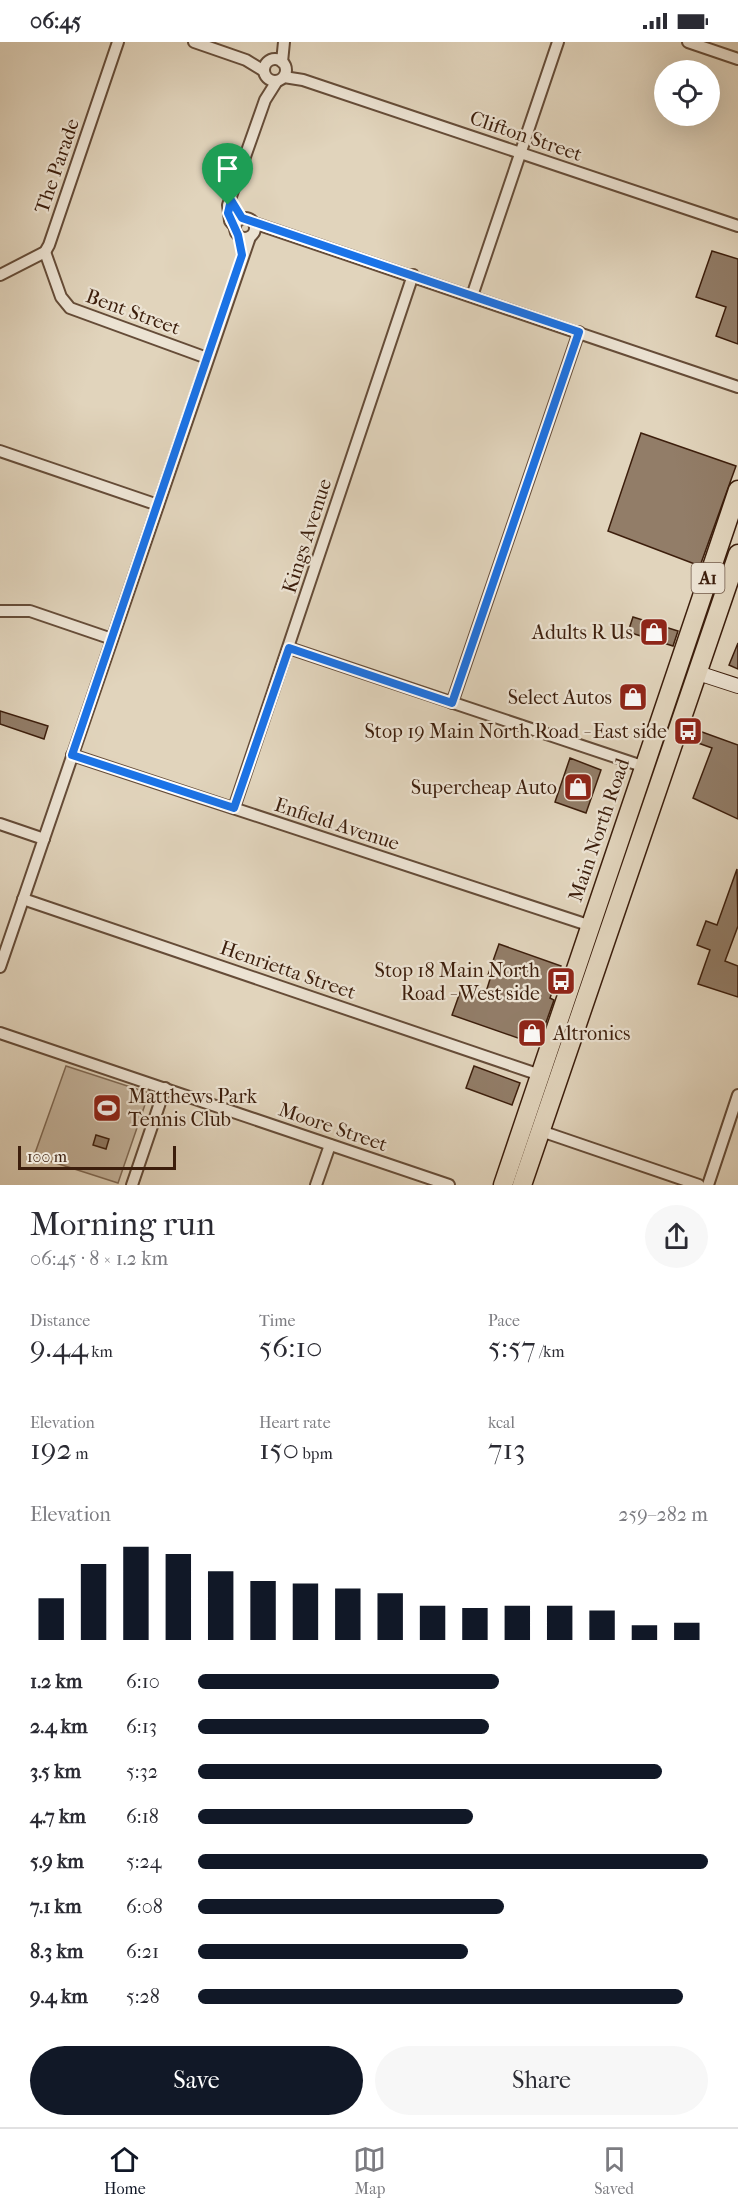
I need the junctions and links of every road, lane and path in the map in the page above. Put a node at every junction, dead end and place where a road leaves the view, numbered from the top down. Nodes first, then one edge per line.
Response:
1 (118, 42) edge
2 (194, 42) edge
3 (558, 42) edge
4 (688, 42) edge
5 (284, 43) edge
6 (738, 59) edge
7 (275, 70) junction
8 (520, 153) junction
9 (738, 226) edge
10 (239, 227) junction
11 (253, 231) junction
12 (45, 252) junction
13 (242, 255) junction
14 (0, 275) edge
15 (413, 275) junction
16 (472, 296) junction
17 (579, 332) junction
18 (207, 358) junction
19 (738, 387) edge
20 (0, 451) edge
21 (738, 490) edge
22 (158, 505) junction
23 (738, 554) edge
24 (0, 611) edge
25 (112, 639) junction
26 (289, 648) junction
27 (679, 666) junction
28 (698, 673) junction
29 (738, 686) edge
30 (452, 703) junction
31 (72, 755) junction
32 (645, 767) junction
33 (663, 773) junction
34 (234, 808) junction
35 (0, 824) edge
36 (44, 839) junction
37 (23, 899) junction
38 (599, 929) junction
39 (0, 967) edge
40 (0, 1033) edge
41 (540, 1075) junction
42 (165, 1088) junction
43 (738, 1095) edge
44 (532, 1128) junction
45 (330, 1144) junction
46 (132, 1185) edge
47 (316, 1185) edge
48 (449, 1185) edge
49 (503, 1185) edge
50 (522, 1185) edge
51 (699, 1185) edge
52 (708, 1185) edge

1 - 12 street, The Parade
2 - 7 street, Clifton Street
3 - 8 street
4 - 6 street
5 - 7 street
7 - 8 street, Clifton Street
7 - 10 street
8 - 9 street, Clifton Street
8 - 16 street
10 - 11 street
10 - 11 street
10 - 13 street
11 - 13 street
11 - 15 street
12 - 14 street
12 - 18 street, Bent Street
13 - 18 street
15 - 16 street
15 - 26 street, Kings Avenue
16 - 17 street
17 - 19 street
17 - 30 street
18 - 22 street
20 - 22 street
21 - 27 highway, Main North Road / A1
22 - 25 street
23 - 28 highway, Main North Road / A1
24 - 25 street
25 - 31 street
26 - 30 street
26 - 34 street, Kings Avenue
27 - 28 highway
27 - 32 highway, Main North Road / A1
28 - 29 street
28 - 33 highway, Main North Road / A1
30 - 32 street
31 - 34 street, Enfield Avenue
31 - 36 street
32 - 33 highway
32 - 38 highway, Main North Road / A1
33 - 38 highway, Main North Road / A1
34 - 38 street, Enfield Avenue
35 - 36 street
36 - 37 street
37 - 39 street
37 - 41 street, Henrietta Street
38 - 41 highway, Main North Road / A1
38 - 44 highway, Main North Road / A1
40 - 42 street, Moore Street
41 - 44 highway, Main North Road / A1
42 - 45 street, Moore Street
42 - 46 street
43 - 52 street
44 - 49 highway, Main North Road / A1
44 - 50 highway, Main North Road / A1
44 - 51 street
45 - 47 street
45 - 48 street, Moore Street

